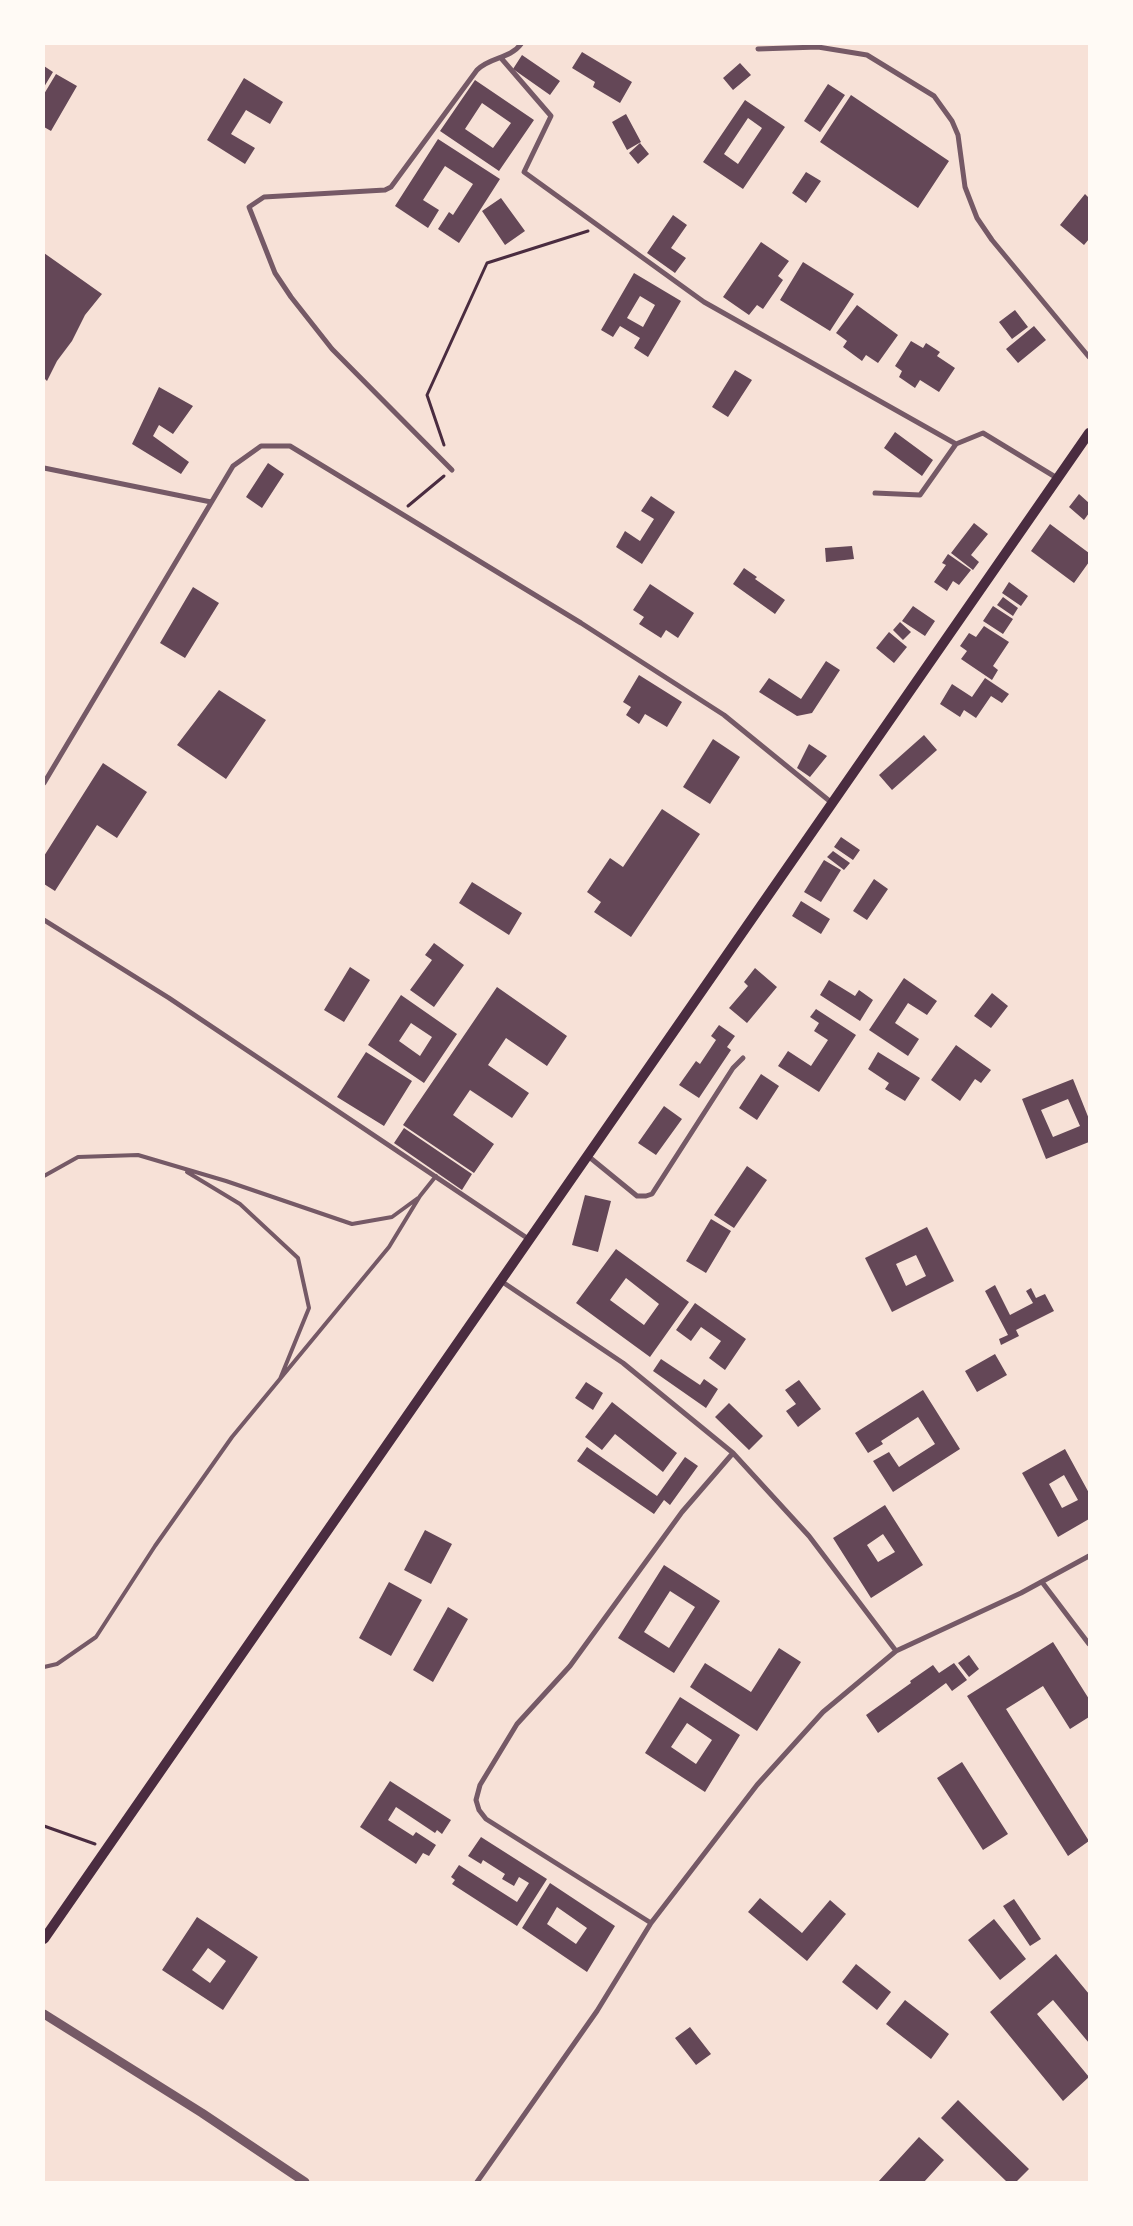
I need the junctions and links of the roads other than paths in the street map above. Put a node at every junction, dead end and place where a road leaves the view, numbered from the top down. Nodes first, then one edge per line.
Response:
1 (521, 44) edge
2 (758, 48) dead end
3 (501, 58) junction
4 (1089, 357) edge
5 (1089, 433) edge
6 (956, 444) junction
7 (44, 468) edge
8 (452, 470) road end
9 (1057, 478) junction
10 (875, 493) dead end
11 (211, 502) junction
12 (44, 783) edge
13 (832, 804) junction
14 (44, 920) edge
15 (743, 1058) dead end
16 (588, 1156) junction
17 (183, 1169) junction
18 (44, 1176) edge
19 (436, 1176) junction
20 (420, 1196) junction
21 (530, 1240) junction
22 (501, 1281) junction
23 (279, 1382) junction
24 (733, 1453) junction
25 (1089, 1556) edge
26 (1042, 1582) junction
27 (1089, 1644) edge
28 (896, 1650) junction
29 (44, 1667) edge
30 (651, 1923) junction
31 (44, 1939) edge
32 (44, 2014) edge
33 (305, 2182) edge
34 (477, 2182) edge

1 - 3 street
2 - 4 street
3 - 6 street
3 - 8 street
5 - 9 main road
6 - 9 street
6 - 10 street
7 - 11 street
9 - 13 main road
11 - 12 street
11 - 13 street
13 - 16 main road
14 - 19 street
15 - 16 street
16 - 21 main road
17 - 18 lane
17 - 20 lane
17 - 23 lane
19 - 20 lane
19 - 21 street
20 - 23 lane
21 - 22 main road
22 - 24 street
22 - 31 main road
23 - 29 lane
24 - 28 street
24 - 30 street
25 - 26 street
26 - 27 street
26 - 28 street
28 - 30 street
30 - 34 street
32 - 33 street

